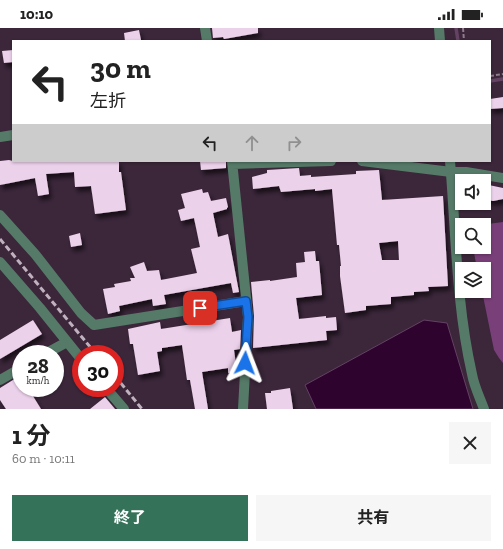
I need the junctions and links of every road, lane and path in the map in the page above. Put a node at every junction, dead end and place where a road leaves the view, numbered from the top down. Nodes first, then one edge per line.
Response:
1 (205, 28) edge
2 (439, 28) edge
3 (463, 28) edge
4 (207, 40) edge
5 (440, 40) edge
6 (464, 40) edge
7 (503, 74) edge
8 (491, 76) edge
9 (12, 135) edge
10 (0, 137) edge
11 (282, 162) edge
12 (370, 162) edge
13 (450, 162) edge
14 (232, 163) edge
15 (451, 172) junction
16 (503, 178) edge
17 (0, 215) edge
18 (0, 262) edge
19 (246, 301) junction
20 (66, 342) junction
21 (61, 345) edge
22 (72, 349) edge
23 (12, 373) edge
24 (0, 380) edge
25 (114, 397) edge
26 (124, 409) edge
27 (243, 409) edge
28 (484, 409) edge

1 - 4 street
2 - 5 street
3 - 6 path
7 - 8 path
9 - 10 street
11 - 14 street
12 - 15 street
13 - 15 street
14 - 19 street
15 - 16 street
15 - 28 street
17 - 19 street
18 - 20 street
19 - 27 street
20 - 21 street
20 - 22 street
23 - 24 street
25 - 26 street

